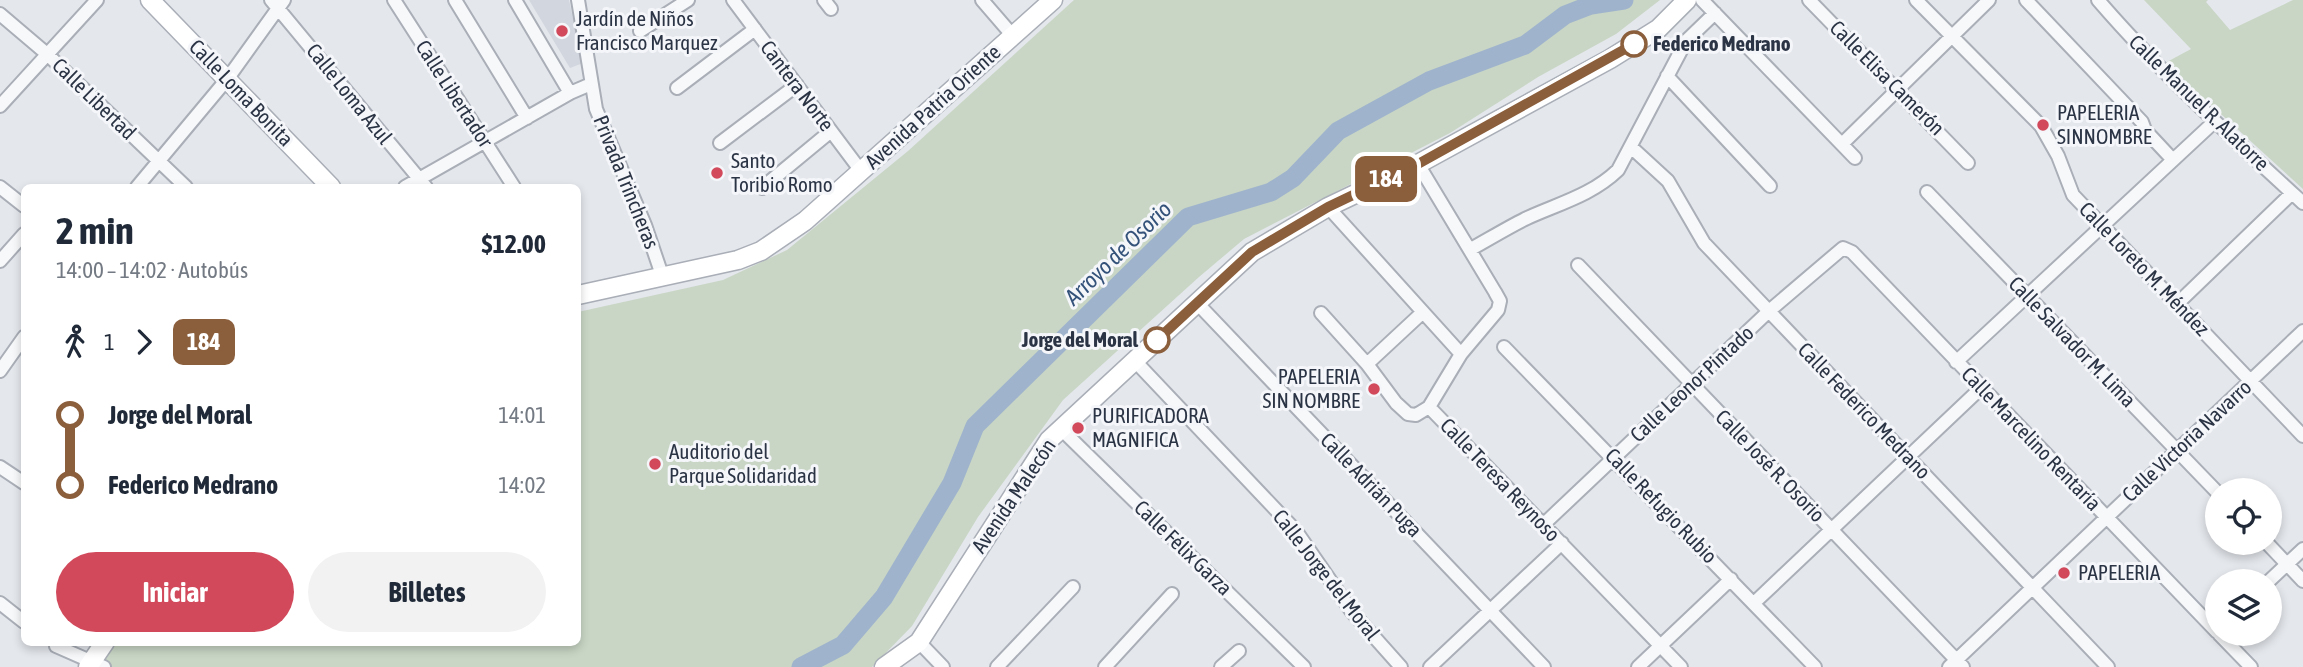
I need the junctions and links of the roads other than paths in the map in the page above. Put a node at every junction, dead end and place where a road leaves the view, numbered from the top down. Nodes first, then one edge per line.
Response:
1 (97, 0) edge
2 (150, 0) edge
3 (394, 0) edge
4 (456, 0) edge
5 (515, 0) edge
6 (578, 0) edge
7 (688, 0) edge
8 (733, 0) edge
9 (982, 0) edge
10 (1053, 0) edge
11 (1687, 0) edge
12 (1702, 0) edge
13 (1809, 0) edge
14 (1916, 0) edge
15 (1989, 0) edge
16 (2026, 0) edge
17 (2098, 0) edge
18 (278, 3) edge
19 (667, 5) edge
20 (0, 13) edge
21 (1715, 13) junction
22 (755, 30) junction
23 (640, 31) dead end
24 (1013, 36) junction
25 (1952, 36) junction
26 (47, 54) junction
27 (1667, 76) junction
28 (228, 78) junction
29 (591, 84) junction
30 (797, 85) junction
31 (677, 88) dead end
32 (1897, 90) junction
33 (570, 93) junction
34 (0, 106) edge
35 (527, 118) junction
36 (2214, 122) junction
37 (831, 131) junction
38 (486, 143) junction
39 (720, 143) dead end
40 (1842, 144) junction
41 (1631, 147) junction
42 (1855, 158) dead end
43 (1966, 160) dead end
44 (2173, 160) junction
45 (159, 161) junction
46 (1418, 164) junction
47 (862, 171) junction
48 (422, 183) edge
49 (140, 184) edge
50 (183, 184) edge
51 (328, 184) edge
52 (512, 184) edge
53 (1770, 186) dead end
54 (0, 187) edge
55 (762, 188) dead end
56 (1927, 192) dead end
57 (2292, 193) junction
58 (2303, 202) edge
59 (21, 203) edge
60 (1328, 207) junction
61 (2102, 226) junction
62 (21, 237) edge
63 (1843, 248) joint
64 (1471, 249) junction
65 (0, 261) edge
66 (1578, 264) dead end
67 (663, 278) junction
68 (581, 292) edge
69 (2027, 296) junction
70 (1197, 303) junction
71 (2177, 304) junction
72 (1769, 311) junction
73 (1423, 312) junction
74 (1321, 313) dead end
75 (2303, 331) edge
76 (21, 341) edge
77 (1504, 347) dead end
78 (1461, 354) junction
79 (1135, 361) junction
80 (1956, 362) junction
81 (1367, 364) junction
82 (0, 372) edge
83 (2250, 381) junction
84 (1692, 385) junction
85 (1981, 388) junction
86 (1429, 407) junction
87 (1061, 429) junction
88 (2303, 436) edge
89 (2177, 451) junction
90 (1614, 457) junction
91 (1908, 457) junction
92 (0, 467) edge
93 (2205, 480) edge
94 (21, 481) edge
95 (2106, 517) junction
96 (1544, 524) junction
97 (1831, 530) junction
98 (1562, 543) junction
99 (2303, 549) edge
100 (2278, 555) edge
101 (2287, 564) junction
102 (2282, 569) edge
103 (1731, 579) junction
104 (2303, 581) edge
105 (1073, 587) dead end
106 (2032, 588) junction
107 (1172, 594) dead end
108 (0, 603) edge
109 (1754, 603) junction
110 (1490, 610) junction
111 (21, 620) edge
112 (2205, 620) edge
113 (919, 642) junction
114 (58, 646) edge
115 (103, 646) edge
116 (1660, 646) junction
117 (2231, 646) edge
118 (1239, 651) dead end
119 (1956, 664) edge
120 (91, 665) edge
121 (884, 667) edge
122 (943, 667) edge
123 (997, 667) edge
124 (1105, 667) edge
125 (1222, 667) edge
126 (1304, 667) edge
127 (1401, 667) edge
128 (1430, 667) edge
129 (1544, 667) edge
130 (1638, 667) edge
131 (1681, 667) edge
132 (1815, 667) edge
133 (2108, 667) edge
134 (2251, 667) edge

1 - 26 street
2 - 28 street, Calle Loma Bonita
3 - 38 street, Calle Libertador
4 - 35 street
5 - 33 street
6 - 29 street, Privada Trincheras
7 - 19 street
8 - 22 street, Cantera Norte
9 - 24 street
10 - 24 street, Avenida Patria Oriente
11 - 46 street, Avenida Malecón
12 - 21 street
13 - 32 street, Calle Elisa Camerón
14 - 25 street, Calle Loreto M. Méndez
15 - 25 street
16 - 44 street
17 - 36 street, Calle Manuel R. Alatorre
18 - 28 street
18 - 48 street, Calle Loma Azul
19 - 23 street
20 - 26 street, Calle Libertad
21 - 27 street
21 - 40 street
22 - 30 street, Cantera Norte
22 - 31 street
24 - 47 street, Avenida Patria Oriente
25 - 32 street
25 - 61 street, Calle Loreto M. Méndez
26 - 34 street
26 - 45 street, Calle Libertad
27 - 41 street
27 - 53 street
28 - 45 street
28 - 51 street, Calle Loma Bonita
29 - 33 street
29 - 67 street, Privada Trincheras
30 - 37 street, Cantera Norte
30 - 39 street
32 - 40 street
32 - 43 street, Calle Elisa Camerón
33 - 35 street
35 - 38 street
36 - 44 street
36 - 57 street, Calle Manuel R. Alatorre
37 - 47 street, Cantera Norte
37 - 55 street
38 - 48 street
38 - 52 street, Calle Libertador
40 - 42 street
41 - 64 street
41 - 72 street, Calle Federico Medrano
44 - 61 street
45 - 49 street
45 - 50 street, Calle Libertad
46 - 60 street, Avenida Malecón
46 - 64 street
47 - 67 street, Avenida Patria Oriente
54 - 59 street
56 - 69 street, Calle Salvador M. Lima
57 - 58 street, Calle Manuel R. Alatorre
57 - 71 street
60 - 70 street, Avenida Malecón
60 - 73 street
61 - 69 street
61 - 71 street, Calle Loreto M. Méndez
62 - 65 street
63 - 72 street, Calle Leonor Pintado
63 - 80 street, Calle Marcelino Rentaría
64 - 78 street
66 - 84 street, Calle José R. Osorio
67 - 68 street, Avenida Patria Oriente
69 - 80 street
69 - 89 street, Calle Salvador M. Lima
70 - 79 street, Avenida Malecón
70 - 110 street, Calle Adrián Puga
71 - 83 street, Calle Loreto M. Méndez
72 - 84 street, Calle Leonor Pintado
72 - 91 street, Calle Federico Medrano
73 - 78 street
73 - 81 street
74 - 81 street, Calle Teresa Reynoso
75 - 83 street, Calle Victoria Navarro
76 - 82 street
77 - 90 street, Calle Refugio Rubio
78 - 86 street
79 - 87 street, Avenida Malecón
79 - 127 street, Calle Jorge del Moral
80 - 85 street, Calle Marcelino Rentaría
81 - 86 street, Calle Teresa Reynoso
83 - 88 street, Calle Loreto M. Méndez
83 - 89 street, Calle Victoria Navarro
84 - 90 street, Calle Leonor Pintado
84 - 97 street, Calle José R. Osorio
85 - 91 street
85 - 95 street, Calle Marcelino Rentaría
86 - 96 street, Calle Teresa Reynoso
87 - 113 street, Avenida Malecón
87 - 126 street, Calle Félix Garza
89 - 93 street, Calle Salvador M. Lima
89 - 95 street, Calle Victoria Navarro
90 - 96 street, Calle Leonor Pintado
90 - 103 street, Calle Refugio Rubio
91 - 97 street
91 - 106 street, Calle Federico Medrano
92 - 94 street
95 - 106 street, Calle Victoria Navarro
95 - 112 street, Calle Marcelino Rentaría
96 - 98 street, Calle Teresa Reynoso
97 - 109 street
97 - 119 street, Calle José R. Osorio
98 - 110 street
98 - 116 street, Calle Teresa Reynoso
99 - 101 street
100 - 101 street
101 - 102 street
101 - 104 street
103 - 109 street, Calle Refugio Rubio
103 - 116 street
105 - 123 street
106 - 119 street, Calle Victoria Navarro
106 - 133 street, Calle Federico Medrano
107 - 124 street
108 - 111 street
109 - 132 street, Calle Refugio Rubio
110 - 128 street
110 - 129 street, Calle Adrián Puga
113 - 121 street, Avenida Malecón
113 - 122 street
114 - 120 street
115 - 120 street
116 - 130 street
116 - 131 street, Calle Teresa Reynoso
117 - 134 street, Calle Marcelino Rentaría
118 - 125 street

